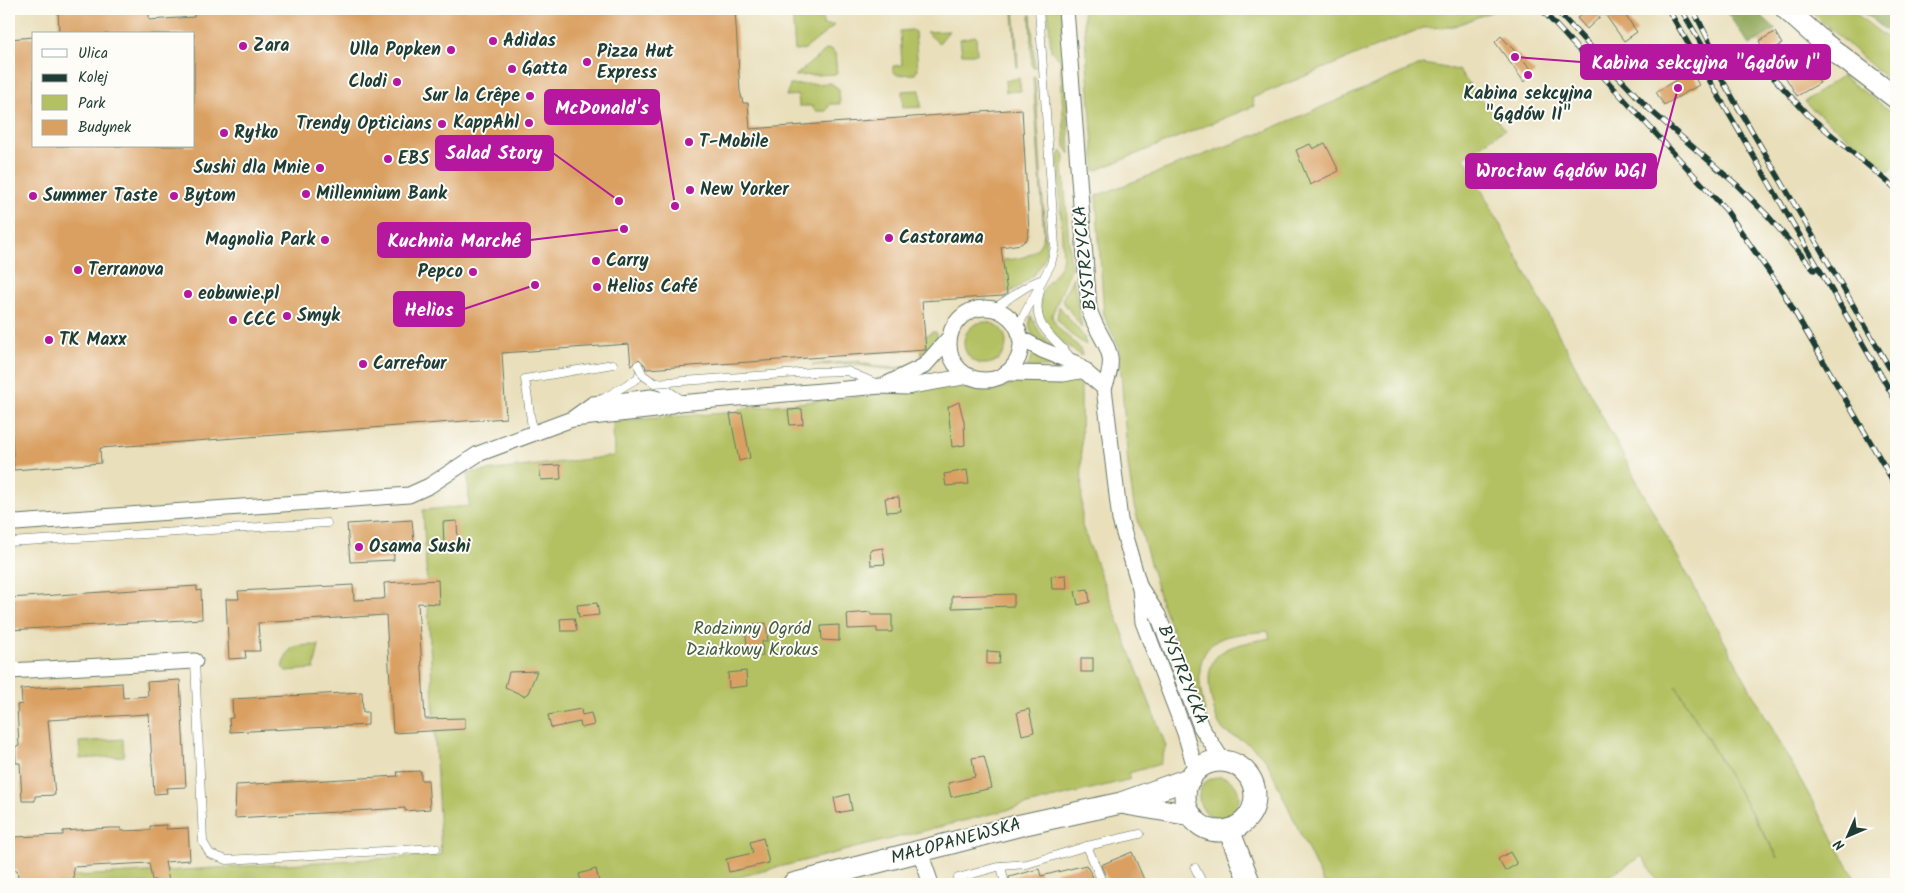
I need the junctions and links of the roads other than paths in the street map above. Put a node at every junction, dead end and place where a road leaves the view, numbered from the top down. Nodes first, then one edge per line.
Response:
1 (1039, 9) edge
2 (1066, 9) edge
3 (1786, 9) edge
4 (1896, 98) edge
5 (1041, 280) junction
6 (994, 308) junction
7 (1019, 333) junction
8 (949, 338) junction
9 (613, 364) dead end
10 (1080, 366) junction
11 (640, 367) junction
12 (1006, 372) junction
13 (969, 376) junction
14 (881, 386) junction
15 (1104, 388) junction
16 (684, 402) junction
17 (593, 404) junction
18 (572, 419) junction
19 (533, 434) junction
20 (9, 520) edge
21 (327, 523) dead end
22 (9, 542) edge
23 (1140, 588) junction
24 (195, 661) joint
25 (9, 671) edge
26 (1223, 761) junction
27 (1193, 774) junction
28 (1121, 803) junction
29 (1191, 815) junction
30 (1229, 830) junction
31 (1140, 834) dead end
32 (1087, 846) junction
33 (436, 848) dead end
34 (920, 852) junction
35 (1001, 866) junction
36 (1195, 868) dead end
37 (958, 878) dead end
38 (792, 884) edge
39 (930, 884) edge
40 (1005, 884) edge
41 (1104, 884) edge
42 (1203, 884) edge
43 (1250, 884) edge

1 - 5 lane
2 - 15 street, BYSTRZYCKA
3 - 4 street
5 - 6 lane
5 - 7 lane
5 - 10 lane
6 - 7 street
6 - 8 street
7 - 10 street
7 - 12 street
8 - 13 street
8 - 14 street
9 - 19 lane
10 - 12 street
10 - 15 street
11 - 14 lane, bridge
11 - 16 lane
11 - 17 lane
12 - 13 street
13 - 14 street
14 - 16 street
15 - 23 street, BYSTRZYCKA
16 - 17 street
16 - 18 street
17 - 18 street
18 - 19 street
19 - 20 street
21 - 22 lane
23 - 26 street, BYSTRZYCKA
23 - 27 street, BYSTRZYCKA
24 - 25 street
24 - 33 lane
26 - 27 street
26 - 30 street
27 - 28 street, MAŁOPANEWSKA
27 - 29 street
28 - 29 street, MAŁOPANEWSKA
28 - 34 street, MAŁOPANEWSKA
29 - 30 street
30 - 43 street
31 - 32 lane
32 - 35 lane
32 - 41 lane
34 - 38 street, MAŁOPANEWSKA
34 - 39 street
35 - 37 lane
35 - 40 lane
36 - 42 lane

